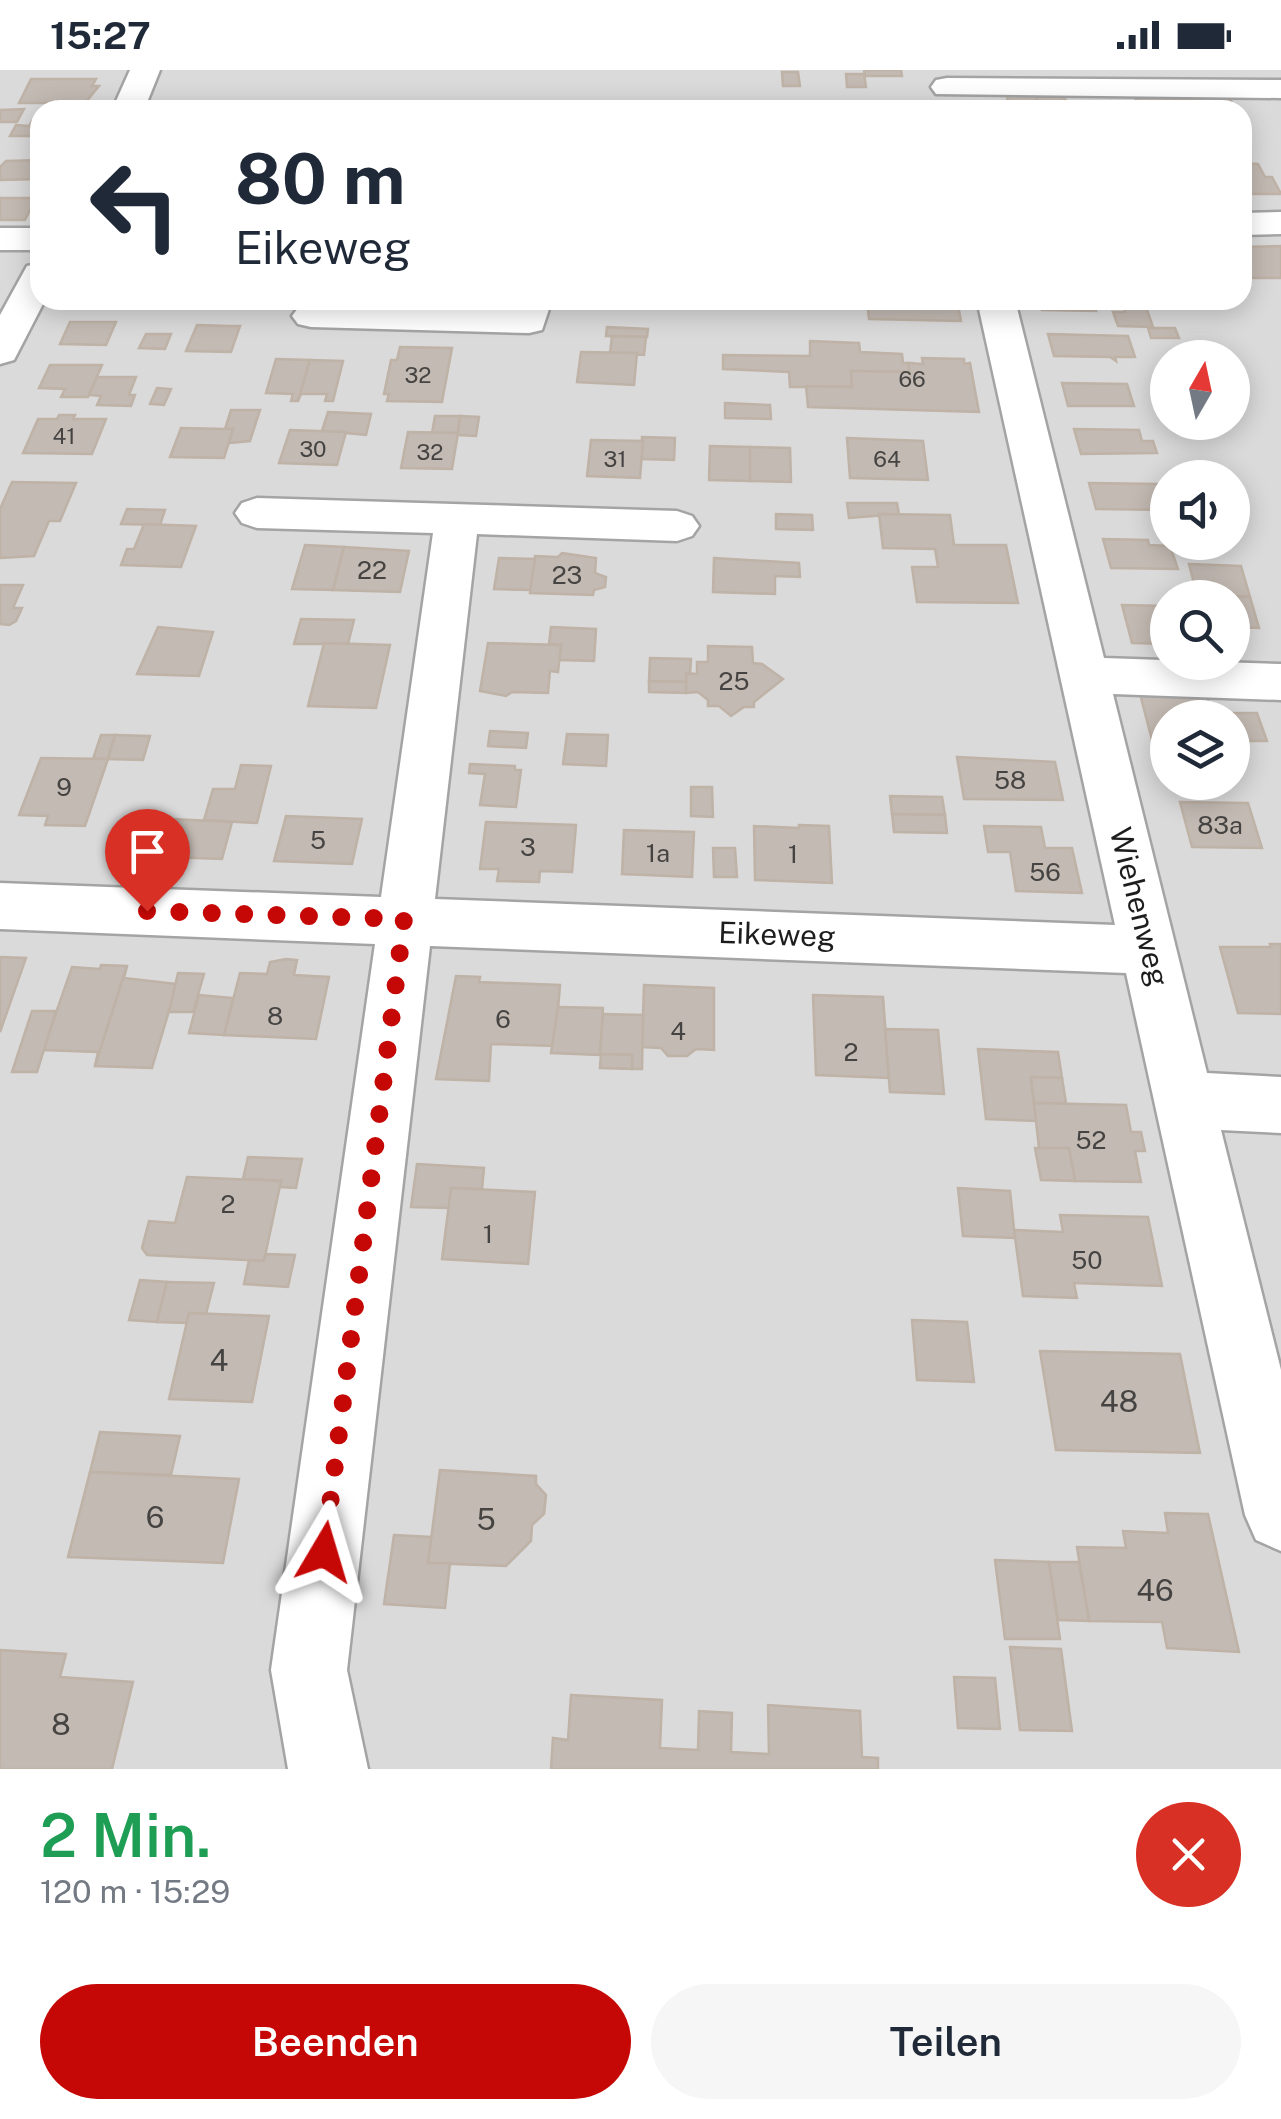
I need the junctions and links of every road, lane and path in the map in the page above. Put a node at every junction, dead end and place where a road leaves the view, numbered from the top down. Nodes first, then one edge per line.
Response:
1 (145, 70) edge
2 (947, 89) edge
3 (1281, 89) edge
4 (132, 100) edge
5 (1281, 223) edge
6 (1252, 224) edge
7 (30, 239) edge
8 (0, 240) edge
9 (30, 294) edge
10 (532, 310) edge
11 (998, 310) edge
12 (311, 316) dead end
13 (0, 352) edge
14 (257, 513) dead end
15 (457, 521) junction
16 (677, 526) dead end
17 (1082, 675) junction
18 (1281, 682) edge
19 (0, 906) edge
20 (404, 919) junction
21 (1149, 950) junction
22 (1184, 1100) junction
23 (1281, 1105) edge
24 (1281, 1514) edge
25 (328, 1769) edge

1 - 4 street
2 - 3 street
5 - 6 street
7 - 8 street
9 - 13 street
10 - 12 street
11 - 17 street, Wiehenweg
14 - 15 street
15 - 16 street
15 - 20 street
17 - 18 street
17 - 21 street, Wiehenweg
19 - 20 street, Eikeweg
20 - 21 street, Eikeweg
20 - 25 street
21 - 22 street, Wiehenweg
22 - 23 street
22 - 24 street, Wiehenweg

